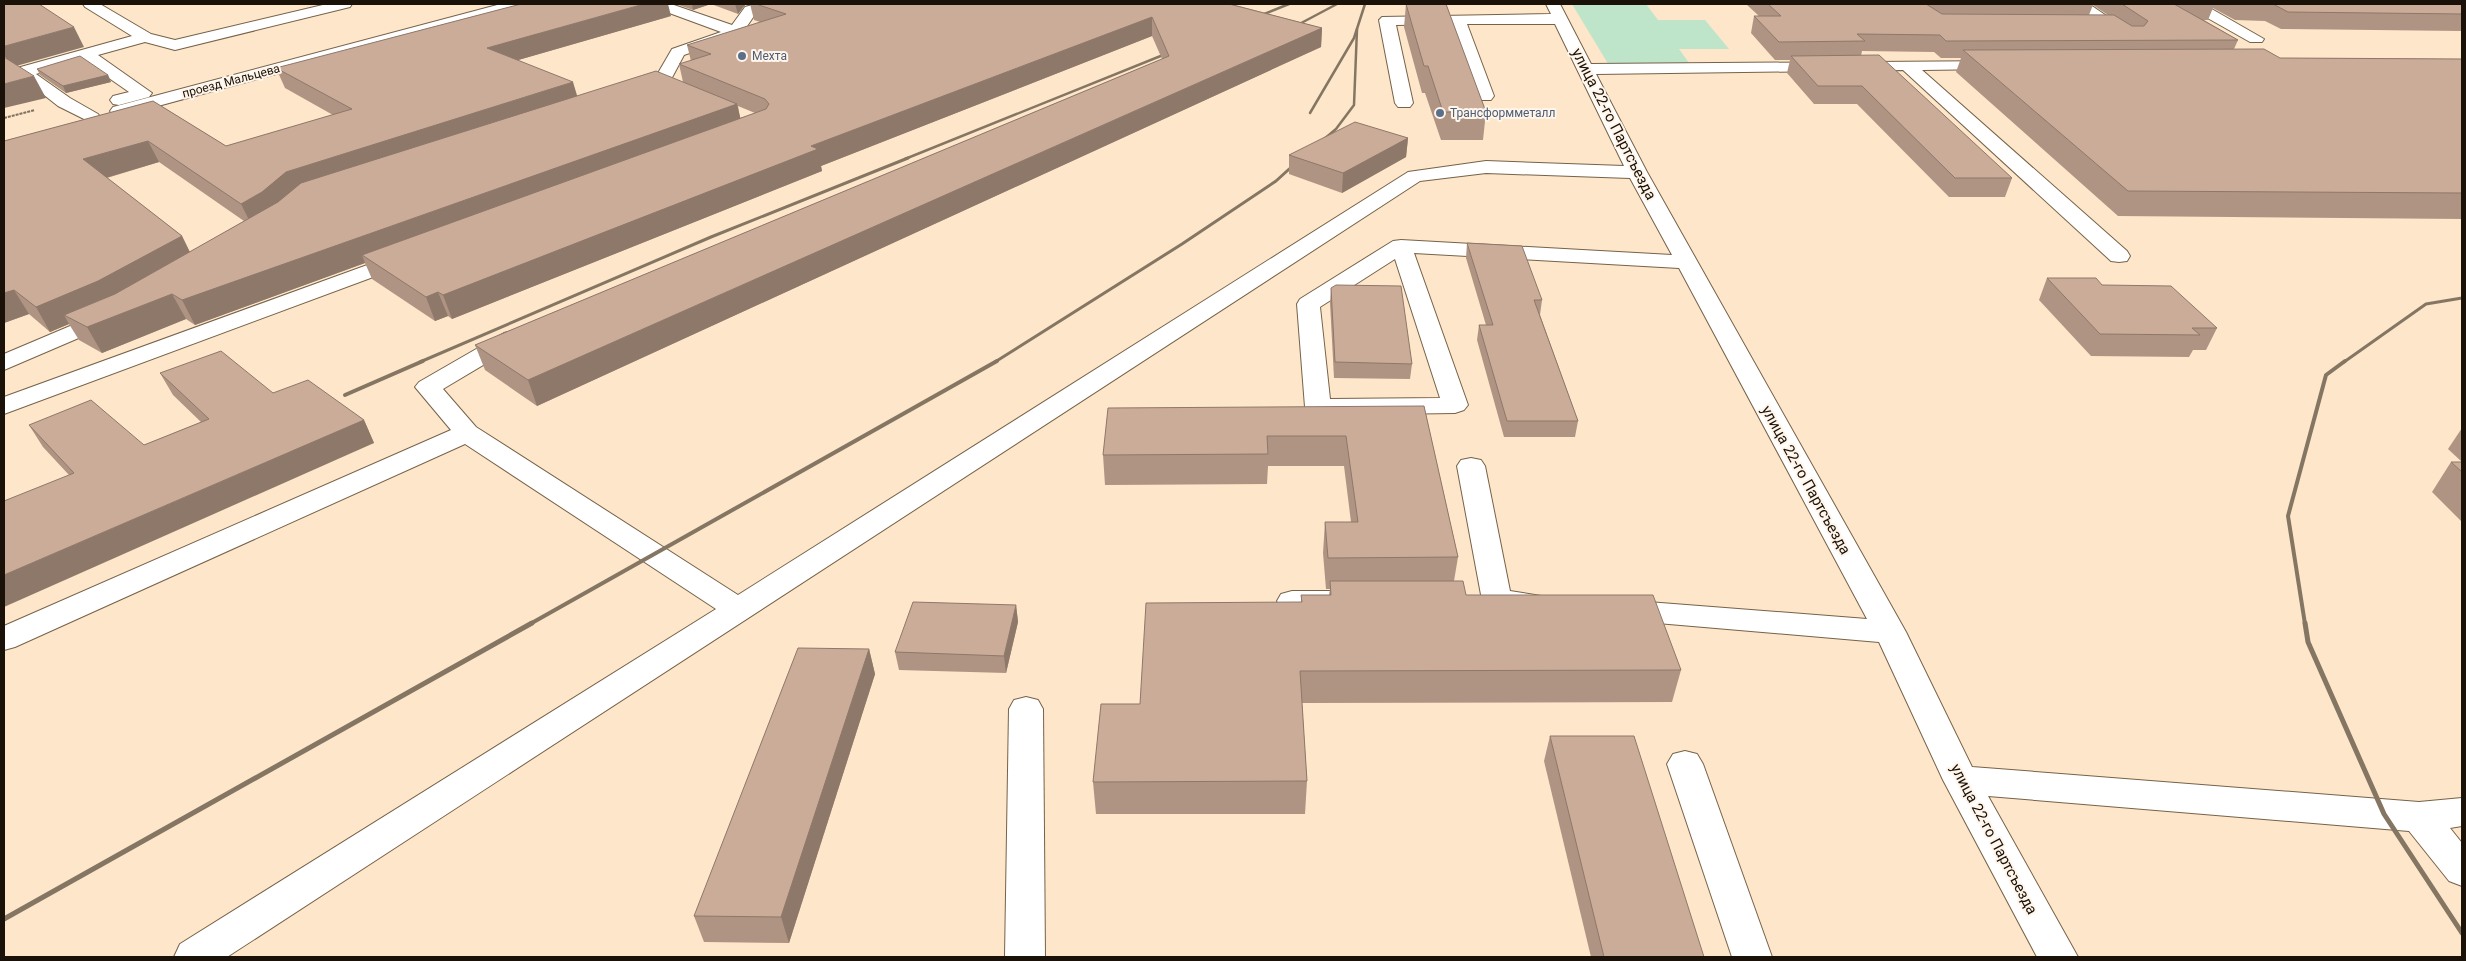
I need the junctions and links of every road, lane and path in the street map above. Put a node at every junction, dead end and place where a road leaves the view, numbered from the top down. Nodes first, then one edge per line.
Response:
1 (90, 4) edge
2 (345, 4) edge
3 (469, 4) edge
4 (517, 4) edge
5 (658, 4) edge
6 (771, 4) edge
7 (2079, 4) edge
8 (2193, 4) edge
9 (1557, 11) edge
10 (1457, 19) junction
11 (2082, 25) edge
12 (2111, 25) junction
13 (736, 32) junction
14 (145, 37) junction
15 (2131, 38) edge
16 (2256, 39) dead end
17 (85, 54) junction
18 (2016, 64) edge
19 (1907, 65) junction
20 (44, 66) junction
21 (1587, 69) junction
22 (59, 76) edge
23 (235, 80) junction
24 (1485, 96) dead end
25 (614, 98) edge
26 (1404, 103) dead end
27 (91, 108) junction
28 (66, 125) edge
29 (1637, 172) junction
30 (1402, 246) junction
31 (425, 250) edge
32 (2119, 256) dead end
33 (1686, 262) junction
34 (129, 307) edge
35 (534, 327) edge
36 (4, 363) edge
37 (4, 406) edge
38 (467, 433) junction
39 (1471, 466) dead end
40 (1370, 600) edge
41 (1292, 601) edge
42 (1556, 605) edge
43 (1595, 608) edge
44 (738, 609) junction
45 (1890, 632) junction
46 (4, 639) edge
47 (1026, 709) dead end
48 (1685, 764) dead end
49 (1961, 780) junction
50 (2462, 812) edge
51 (2419, 817) junction
52 (2462, 870) edge
53 (194, 957) edge
54 (1025, 957) edge
55 (1752, 957) edge
56 (2058, 957) edge

1 - 14 street
2 - 14 street
3 - 23 street
4 - 23 street, проезд Мальцева
5 - 13 street
6 - 13 street
7 - 12 street
8 - 16 street
9 - 10 street
9 - 21 street, улица 22-го Партсъезда
10 - 24 street
10 - 26 street
11 - 12 street
12 - 15 street
13 - 25 street
14 - 17 street
17 - 20 street
17 - 27 street
18 - 19 street
19 - 21 street
19 - 32 street
20 - 22 street
20 - 27 street
21 - 29 street, улица 22-го Партсъезда
23 - 27 street, проезд Мальцева
27 - 28 street, проезд Мальцева
29 - 33 street, улица 22-го Партсъезда
29 - 44 street
30 - 30 street
30 - 33 street
31 - 37 street
33 - 45 street, улица 22-го Партсъезда
34 - 36 street
35 - 38 street
38 - 44 street
38 - 46 street
39 - 42 street
40 - 41 street
43 - 45 street
44 - 53 street
45 - 49 street, улица 22-го Партсъезда
47 - 54 street
48 - 55 street
49 - 51 street
49 - 56 street, улица 22-го Партсъезда
50 - 51 street
51 - 52 street

